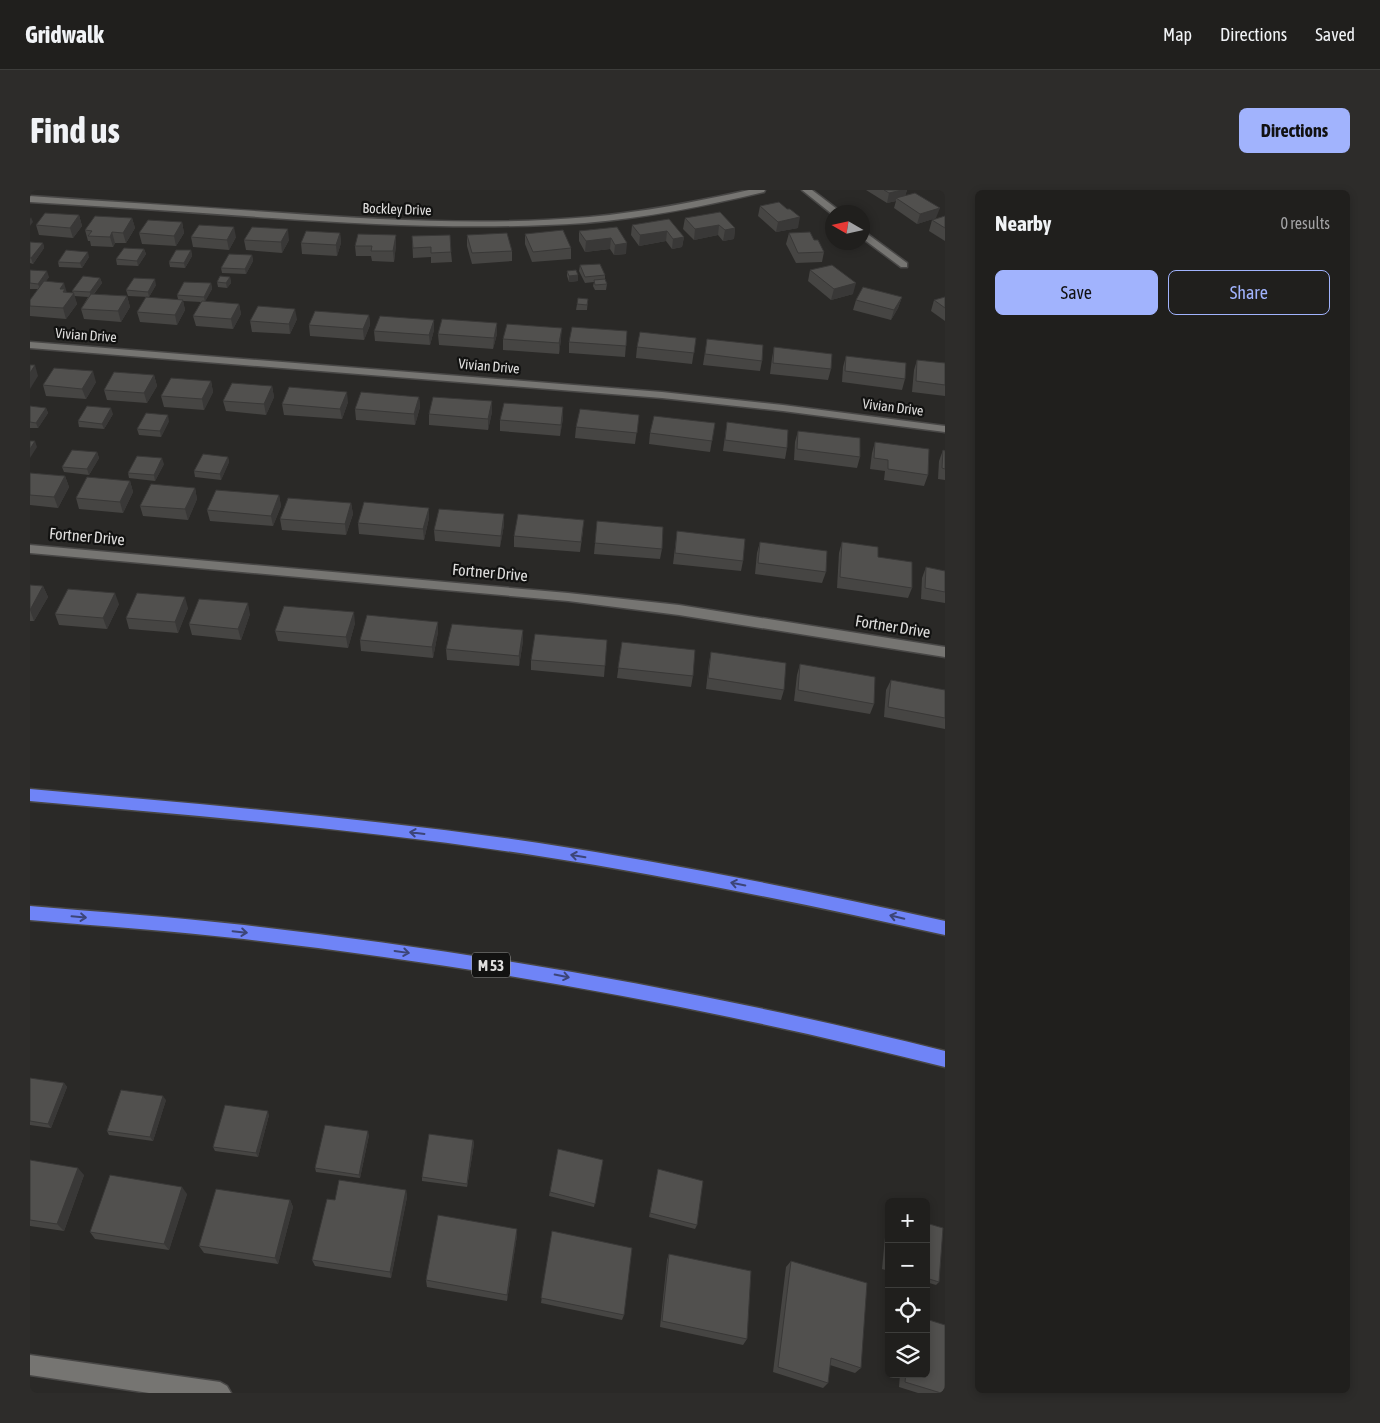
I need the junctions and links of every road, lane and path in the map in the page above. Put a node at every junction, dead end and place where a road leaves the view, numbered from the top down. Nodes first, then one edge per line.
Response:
1 (761, 190) edge
2 (806, 190) edge
3 (30, 199) edge
4 (826, 205) edge
5 (870, 239) edge
6 (904, 265) dead end
7 (30, 345) edge
8 (945, 429) edge
9 (30, 549) edge
10 (945, 652) edge
11 (30, 795) edge
12 (30, 913) edge
13 (945, 928) edge
14 (945, 1059) edge
15 (30, 1365) edge
16 (220, 1393) edge

1 - 3 street, Bockley Drive
2 - 4 street
5 - 6 street
7 - 8 street, Vivian Drive
9 - 10 street, Fortner Drive
13 -> 11 highway
12 -> 14 highway, M 53
15 - 16 street

